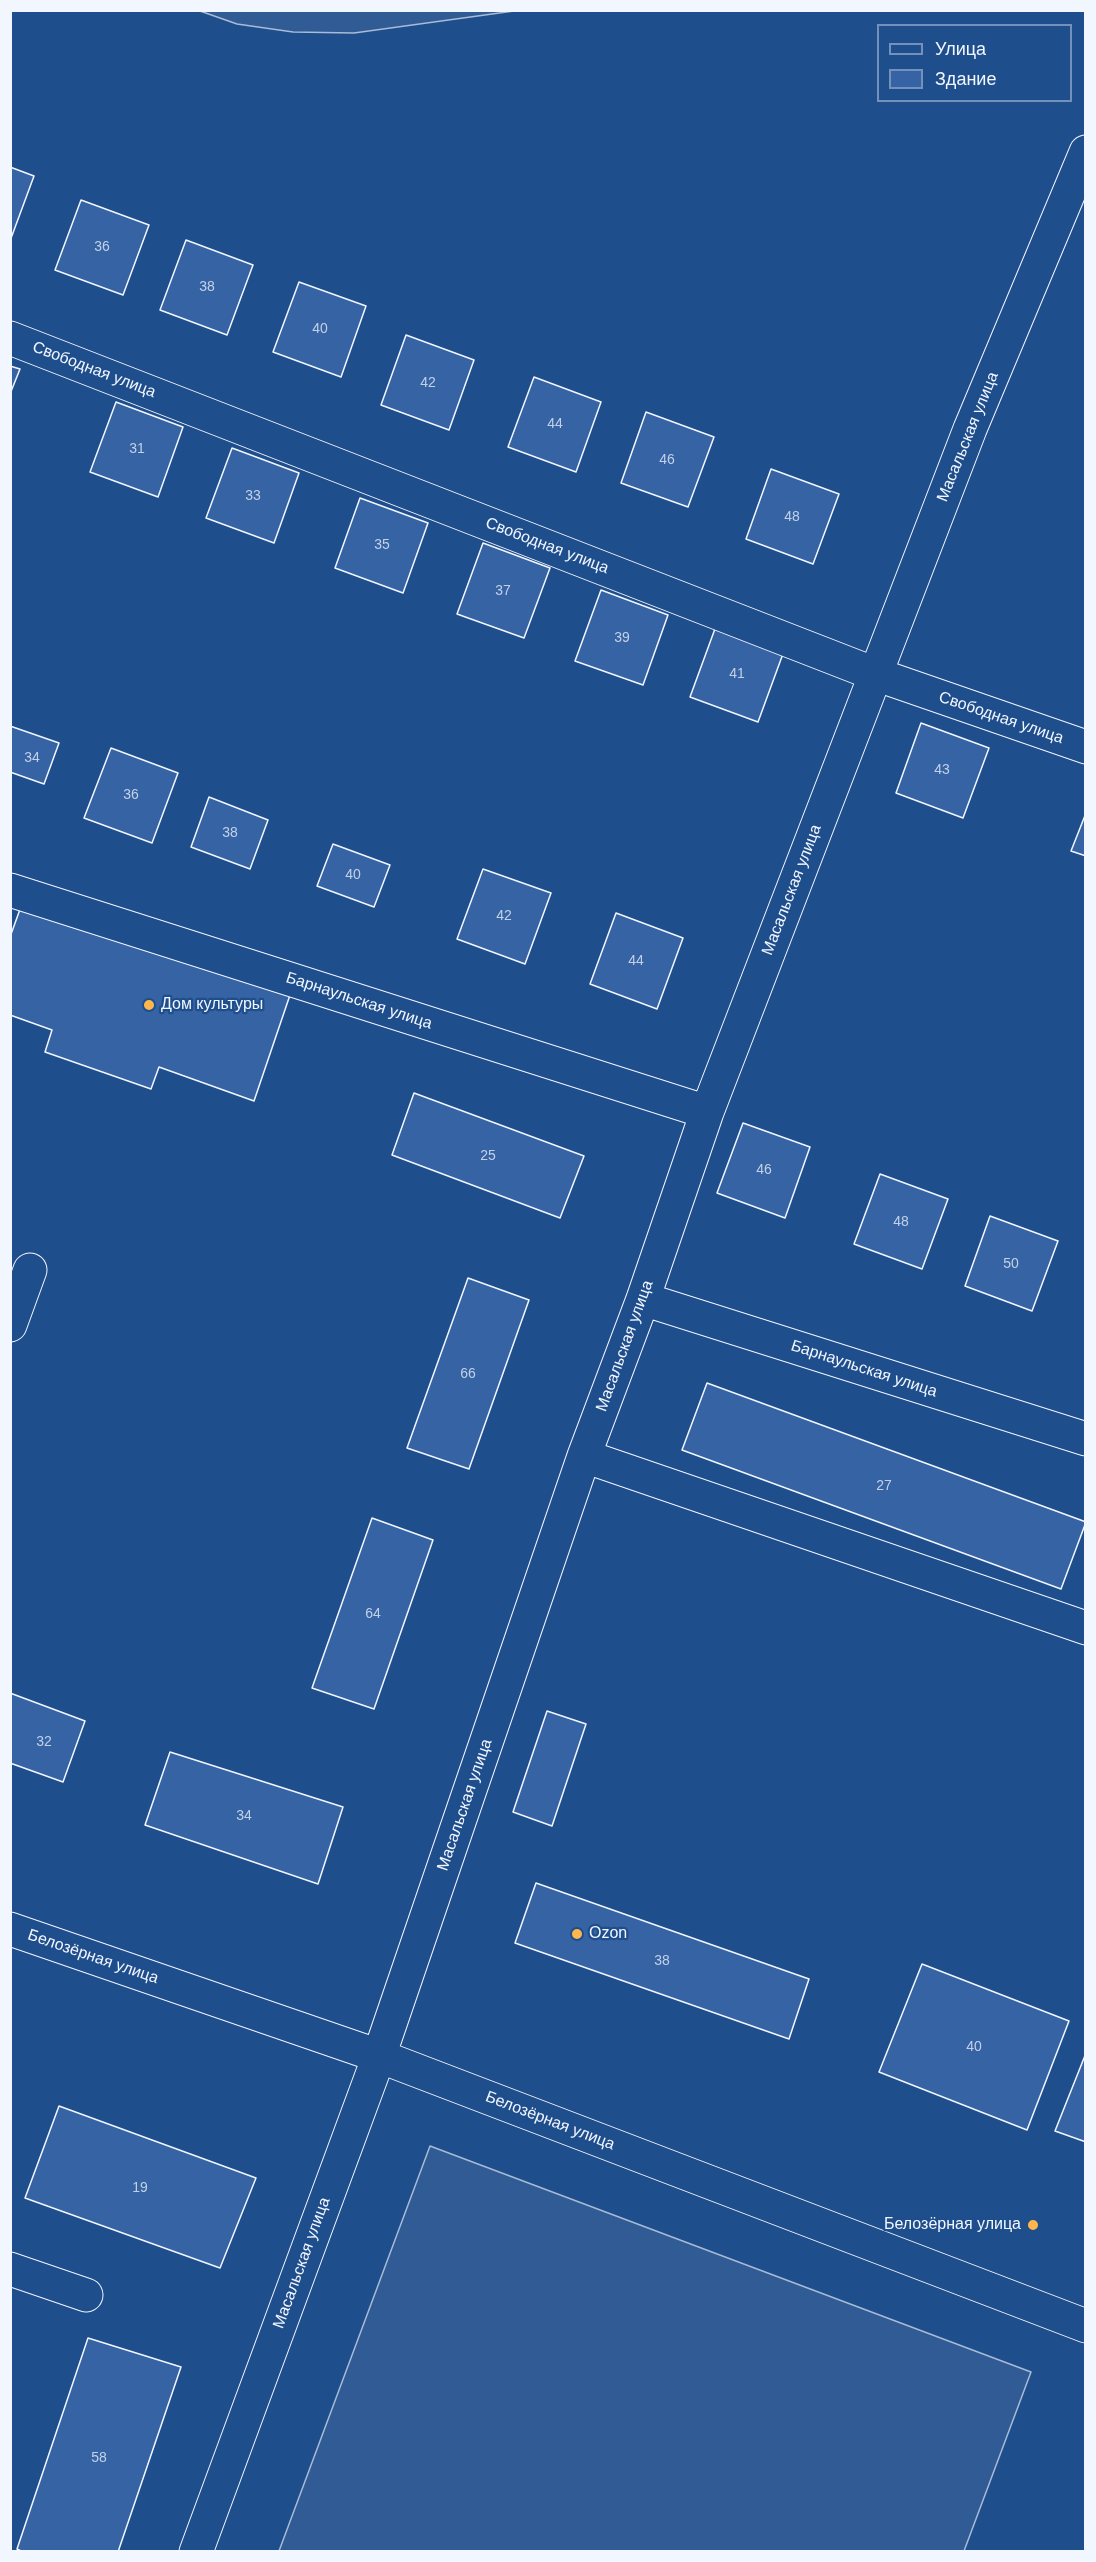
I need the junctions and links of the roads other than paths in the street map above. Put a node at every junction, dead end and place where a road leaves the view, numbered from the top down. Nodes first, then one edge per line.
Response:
1 (1086, 152) edge
2 (1076, 204) edge
3 (10, 338) edge
4 (875, 674) junction
5 (1086, 747) edge
6 (10, 890) edge
7 (707, 1112) junction
8 (30, 1270) dead end
9 (643, 1299) junction
10 (10, 1325) edge
11 (1086, 1439) edge
12 (584, 1456) junction
13 (1086, 1628) edge
14 (10, 1929) edge
15 (379, 2055) junction
16 (10, 2269) edge
17 (86, 2295) dead end
18 (1086, 2326) edge
19 (195, 2552) edge

1 - 2 street, Масальская улица
2 - 4 street, Масальская улица
3 - 4 street, Свободная улица
4 - 5 street, Свободная улица
4 - 7 street, Масальская улица
6 - 7 street, Барнаульская улица
7 - 9 street, Масальская улица
8 - 10 street
9 - 11 street, Барнаульская улица
9 - 12 street, Масальская улица
12 - 13 street
12 - 15 street, Масальская улица
14 - 15 street, Белозёрная улица
15 - 18 street, Белозёрная улица
15 - 19 street, Масальская улица
16 - 17 street

